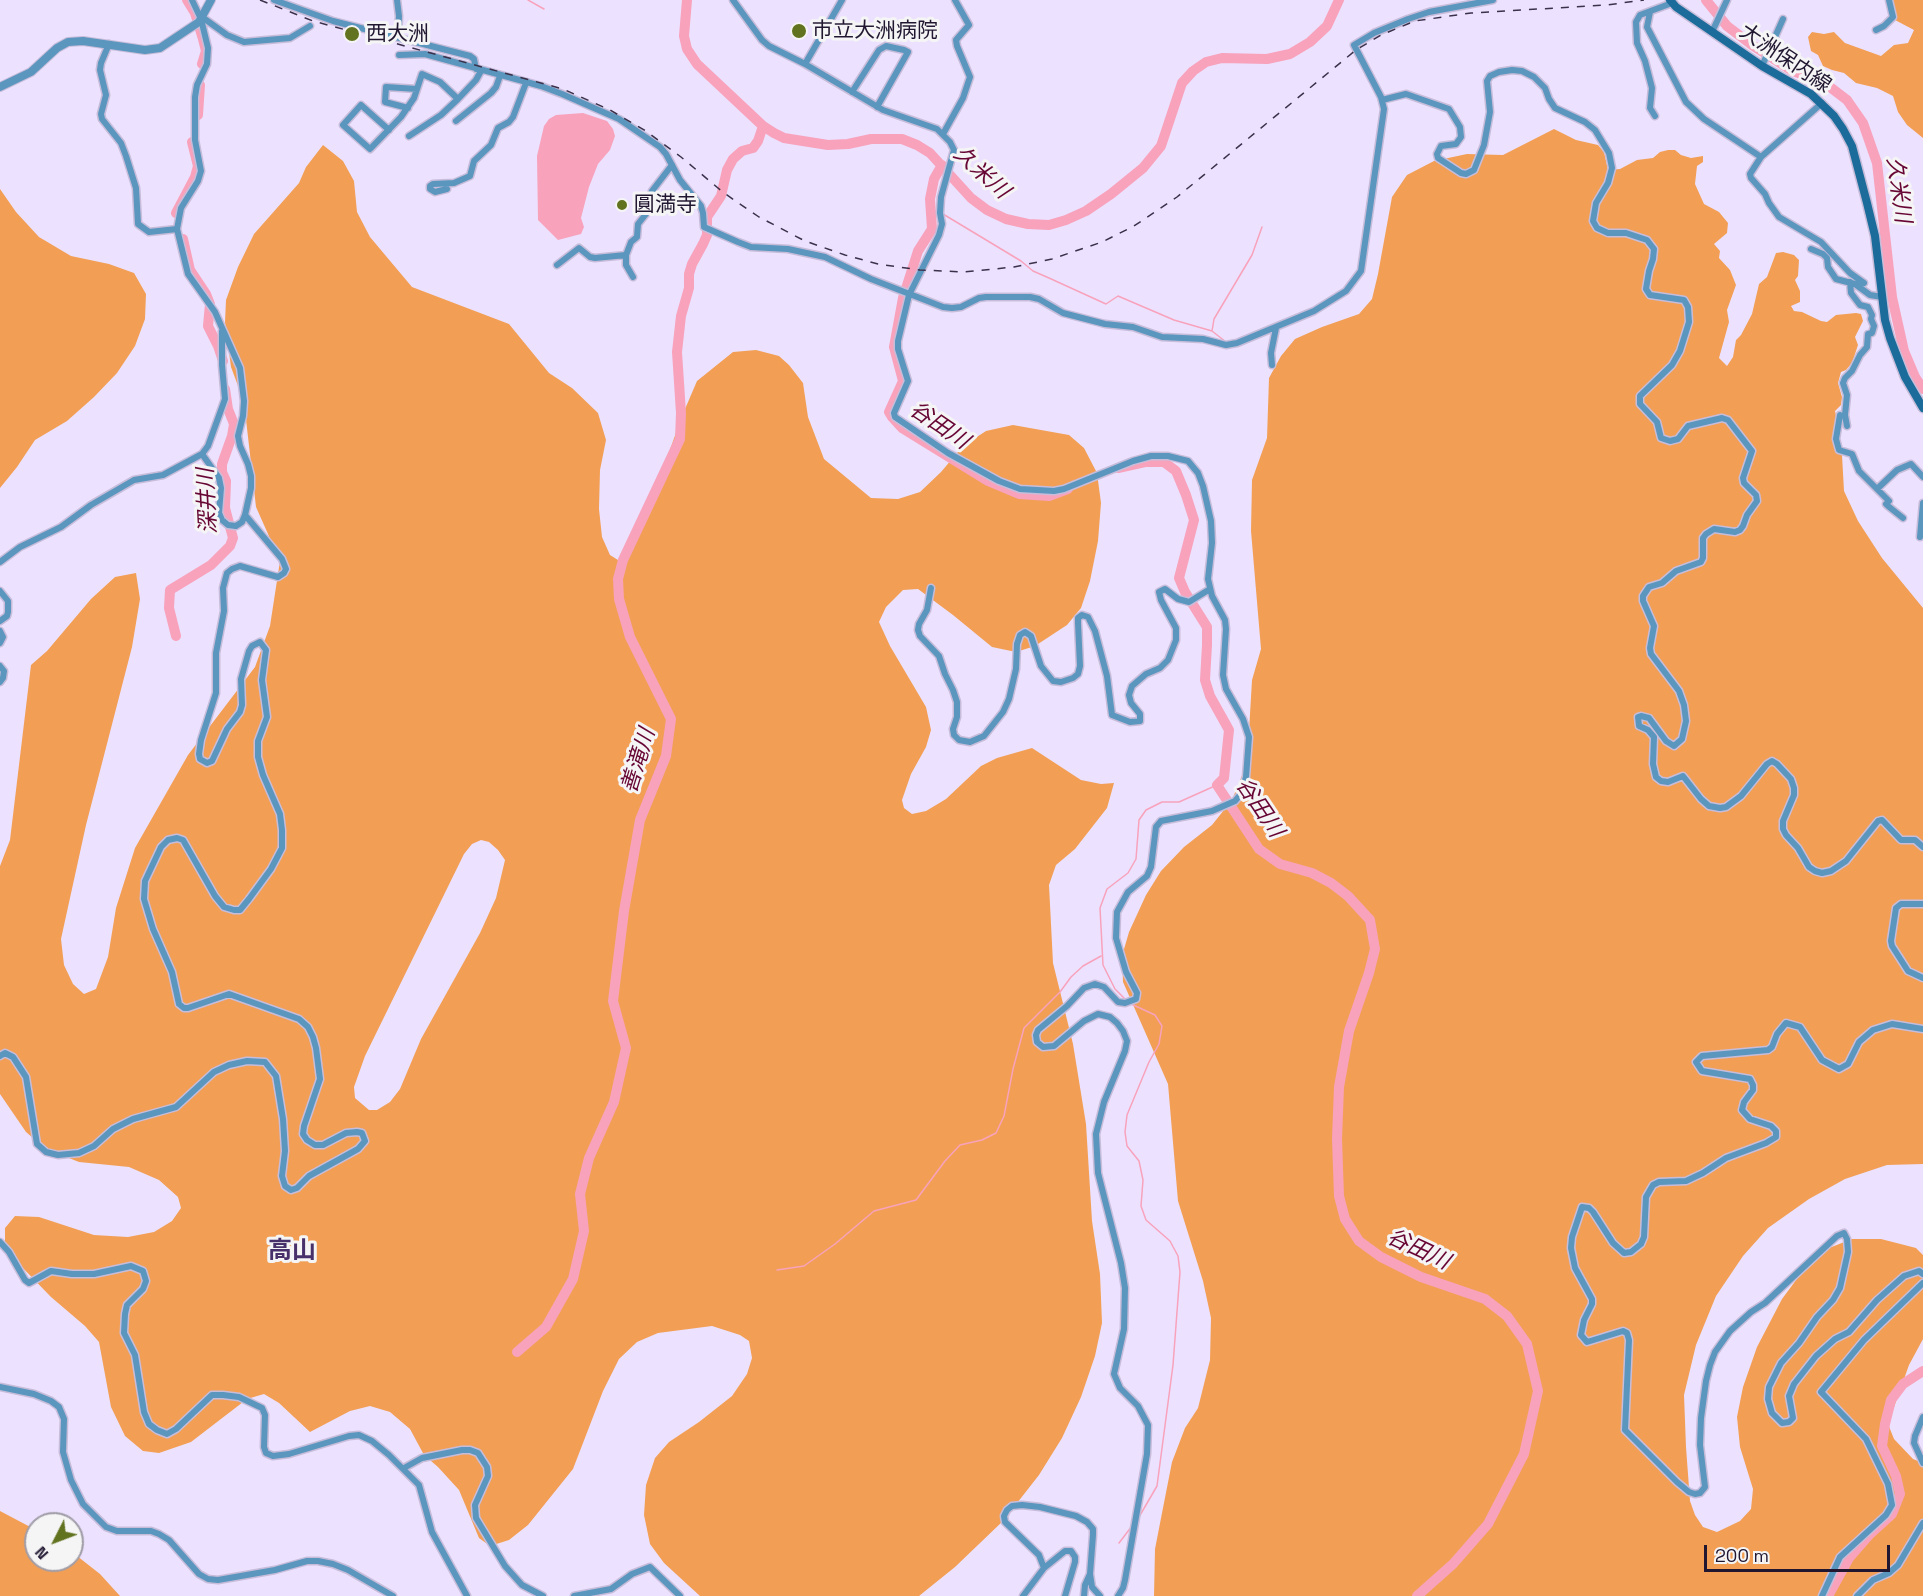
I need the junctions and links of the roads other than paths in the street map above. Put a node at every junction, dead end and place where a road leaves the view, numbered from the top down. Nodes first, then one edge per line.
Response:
1 (192, 0) edge
2 (211, 0) edge
3 (274, 0) edge
4 (397, 0) edge
5 (733, 0) edge
6 (842, 0) edge
7 (955, 0) edge
8 (1493, 0) edge
9 (1726, 0) edge
10 (1889, 0) edge
11 (1671, 1) edge
12 (1650, 12) junction
13 (1783, 19) dead end
14 (200, 20) junction
15 (310, 26) dead end
16 (1713, 29) junction
17 (1876, 30) dead end
18 (398, 36) junction
19 (109, 44) junction
20 (399, 55) dead end
21 (805, 64) junction
22 (1763, 64) junction
23 (479, 70) junction
24 (500, 76) junction
25 (526, 83) junction
26 (0, 87) edge
27 (417, 89) junction
28 (852, 92) junction
29 (458, 99) junction
30 (1382, 100) junction
31 (1822, 103) junction
32 (877, 107) junction
33 (408, 108) junction
34 (1655, 116) dead end
35 (456, 121) dead end
36 (389, 130) junction
37 (943, 134) junction
38 (409, 136) dead end
39 (1761, 157) junction
40 (672, 165) junction
41 (447, 189) dead end
42 (177, 229) junction
43 (1810, 249) dead end
44 (626, 255) junction
45 (557, 265) dead end
46 (633, 277) dead end
47 (1850, 282) junction
48 (1864, 283) dead end
49 (909, 295) junction
50 (1882, 297) junction
51 (1275, 328) junction
52 (222, 330) junction
53 (1272, 365) dead end
54 (1923, 408) edge
55 (1840, 415) dead end
56 (1847, 426) dead end
57 (202, 454) junction
58 (1923, 477) edge
59 (1877, 489) junction
60 (1923, 507) edge
61 (245, 515) junction
62 (1903, 518) dead end
63 (1920, 537) dead end
64 (0, 562) edge
65 (931, 588) dead end
66 (1210, 590) junction
67 (0, 591) edge
68 (0, 621) edge
69 (0, 631) edge
70 (0, 643) edge
71 (0, 666) edge
72 (0, 682) edge
73 (1923, 846) edge
74 (1923, 904) edge
75 (1923, 978) edge
76 (1923, 1029) edge
77 (0, 1056) edge
78 (0, 1242) edge
79 (1923, 1274) edge
80 (1923, 1283) edge
81 (0, 1387) edge
82 (1923, 1417) edge
83 (1923, 1463) edge
84 (404, 1468) junction
85 (1923, 1523) edge
86 (1044, 1568) junction
87 (1090, 1574) junction
88 (393, 1596) edge
89 (467, 1596) edge
90 (543, 1596) edge
91 (574, 1596) edge
92 (680, 1596) edge
93 (1023, 1596) edge
94 (1065, 1596) edge
95 (1084, 1596) edge
96 (1100, 1596) edge
97 (1118, 1596) edge
98 (1822, 1596) edge
99 (1857, 1596) edge

1 - 14 street
2 - 14 street
3 - 18 street
4 - 18 street
5 - 21 street
6 - 21 street
7 - 37 street
8 - 30 street
9 - 16 street
10 - 17 street
11 - 12 street
11 - 16 main road, 大洲保内線
12 - 34 street
12 - 39 street
13 - 22 street
14 - 15 street
14 - 19 street
14 - 42 street
16 - 22 main road, 大洲保内線
18 - 23 street
19 - 26 street
19 - 42 street
20 - 23 street
21 - 28 street
22 - 31 main road, 大洲保内線
23 - 24 street
23 - 29 street
24 - 25 street
24 - 35 street
25 - 40 street
25 - 41 street
27 - 29 street
27 - 33 street
27 - 33 street
28 - 32 street
28 - 32 street
29 - 38 street
30 - 51 street
30 - 73 street
31 - 39 street
31 - 50 main road, 大洲保内線
32 - 37 street
33 - 36 street
36 - 36 street
37 - 49 street
39 - 48 street
40 - 44 street
40 - 49 street
42 - 52 street
43 - 47 street
44 - 45 street
44 - 46 street
47 - 50 street
47 - 56 street
49 - 51 street
49 - 66 street
50 - 54 main road, 大洲保内線
51 - 53 street
52 - 57 street
52 - 61 street
55 - 59 street
57 - 61 street
57 - 64 street
58 - 59 street
59 - 62 street
60 - 63 street
61 - 77 street
65 - 66 street
66 - 97 street
67 - 68 street
69 - 70 street
71 - 72 street
74 - 75 street
76 - 79 street
78 - 84 street
80 - 98 street
81 - 88 street
82 - 83 street
84 - 89 street
84 - 90 street
85 - 99 street
86 - 87 street
86 - 93 street
86 - 94 street
87 - 95 street
87 - 96 street
91 - 92 street

